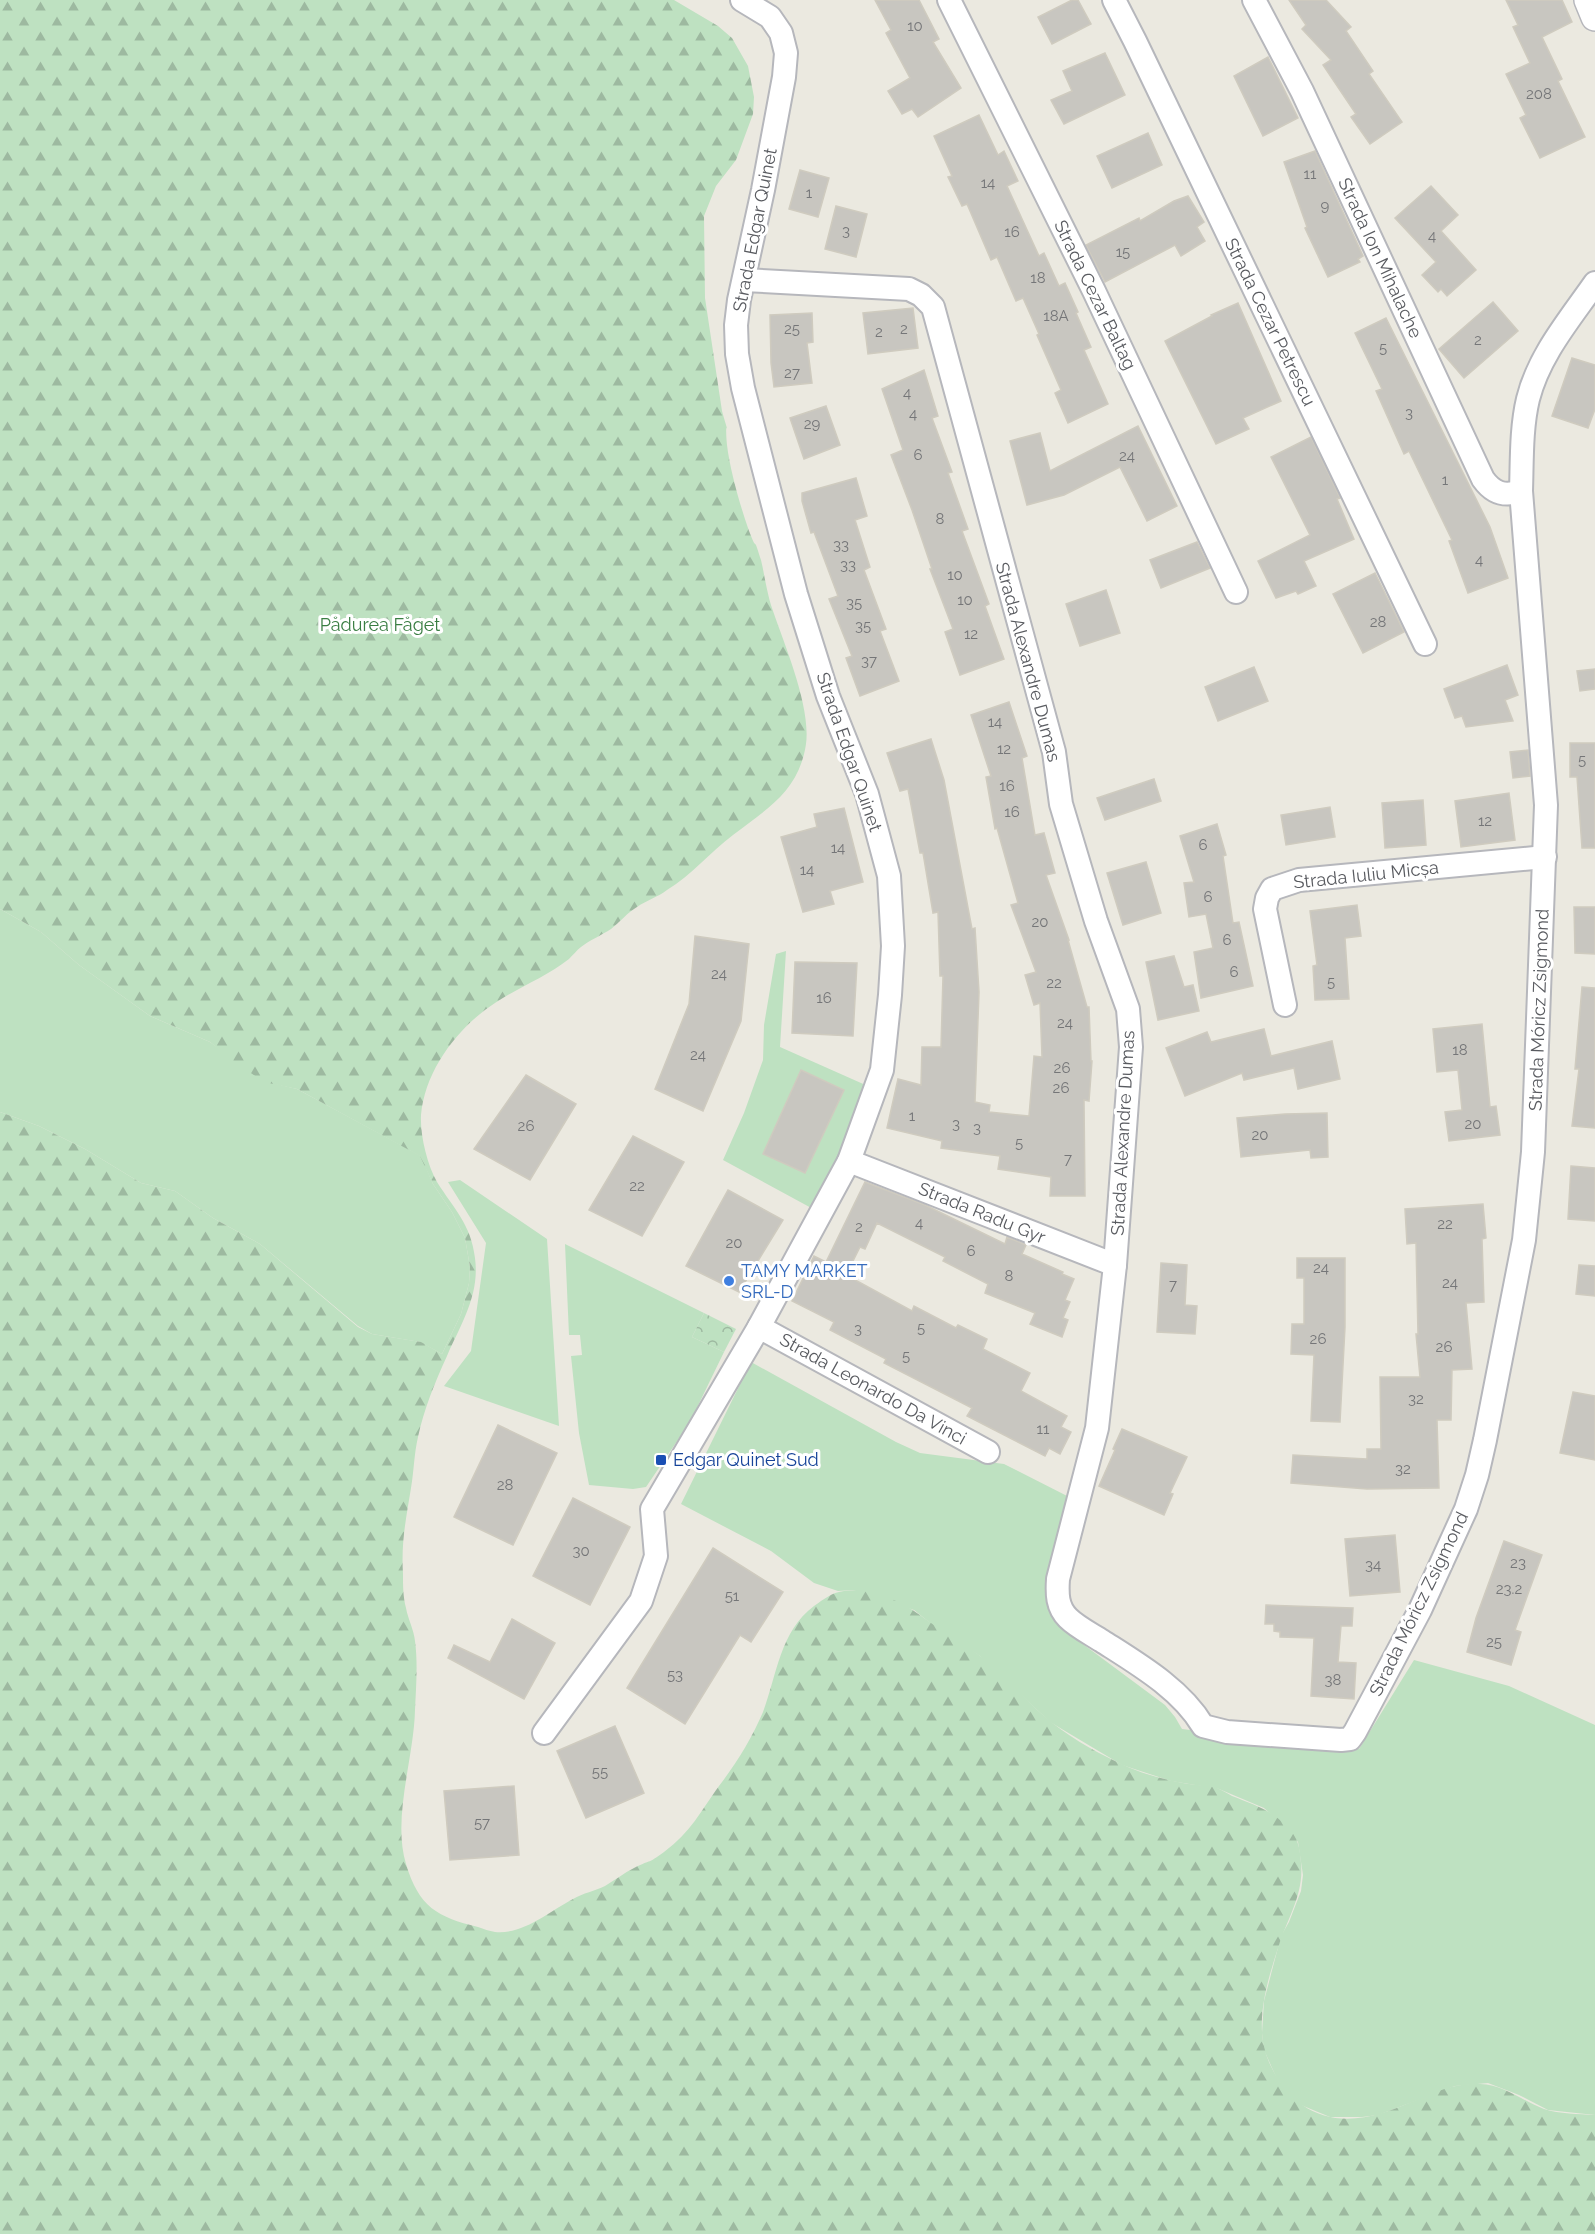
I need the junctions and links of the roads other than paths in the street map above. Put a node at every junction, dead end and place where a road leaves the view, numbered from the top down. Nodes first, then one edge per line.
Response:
1 (742, 0) edge
2 (949, 0) edge
3 (1114, 0) edge
4 (1254, 0) edge
5 (1588, 0) edge
6 (1595, 17) edge
7 (744, 280) junction
8 (1595, 283) edge
9 (1521, 491) junction
10 (1236, 592) dead end
11 (1425, 644) dead end
12 (1545, 857) junction
13 (1285, 1005) dead end
14 (849, 1161) junction
15 (1115, 1265) junction
16 (759, 1327) junction
17 (988, 1452) dead end
18 (1359, 1725) joint
19 (544, 1733) dead end

1 - 7 street, Strada Edgar Quinet
2 - 10 street, Strada Cezar Baltag
3 - 11 street, Strada Cezar Petrescu
4 - 9 street, Strada Ion Mihalache
5 - 6 street
7 - 14 street, Strada Edgar Quinet
7 - 15 street, Strada Alexandre Dumas
8 - 9 street, Strada Móricz Zsigmond
9 - 12 street, Strada Móricz Zsigmond
12 - 13 street, Strada Iuliu Micșa
12 - 18 street, Strada Móricz Zsigmond
14 - 15 street, Strada Radu Gyr
14 - 16 street, Strada Edgar Quinet
15 - 18 street, Strada Alexandre Dumas
16 - 17 street, Strada Leonardo Da Vinci
16 - 19 street, Strada Edgar Quinet

